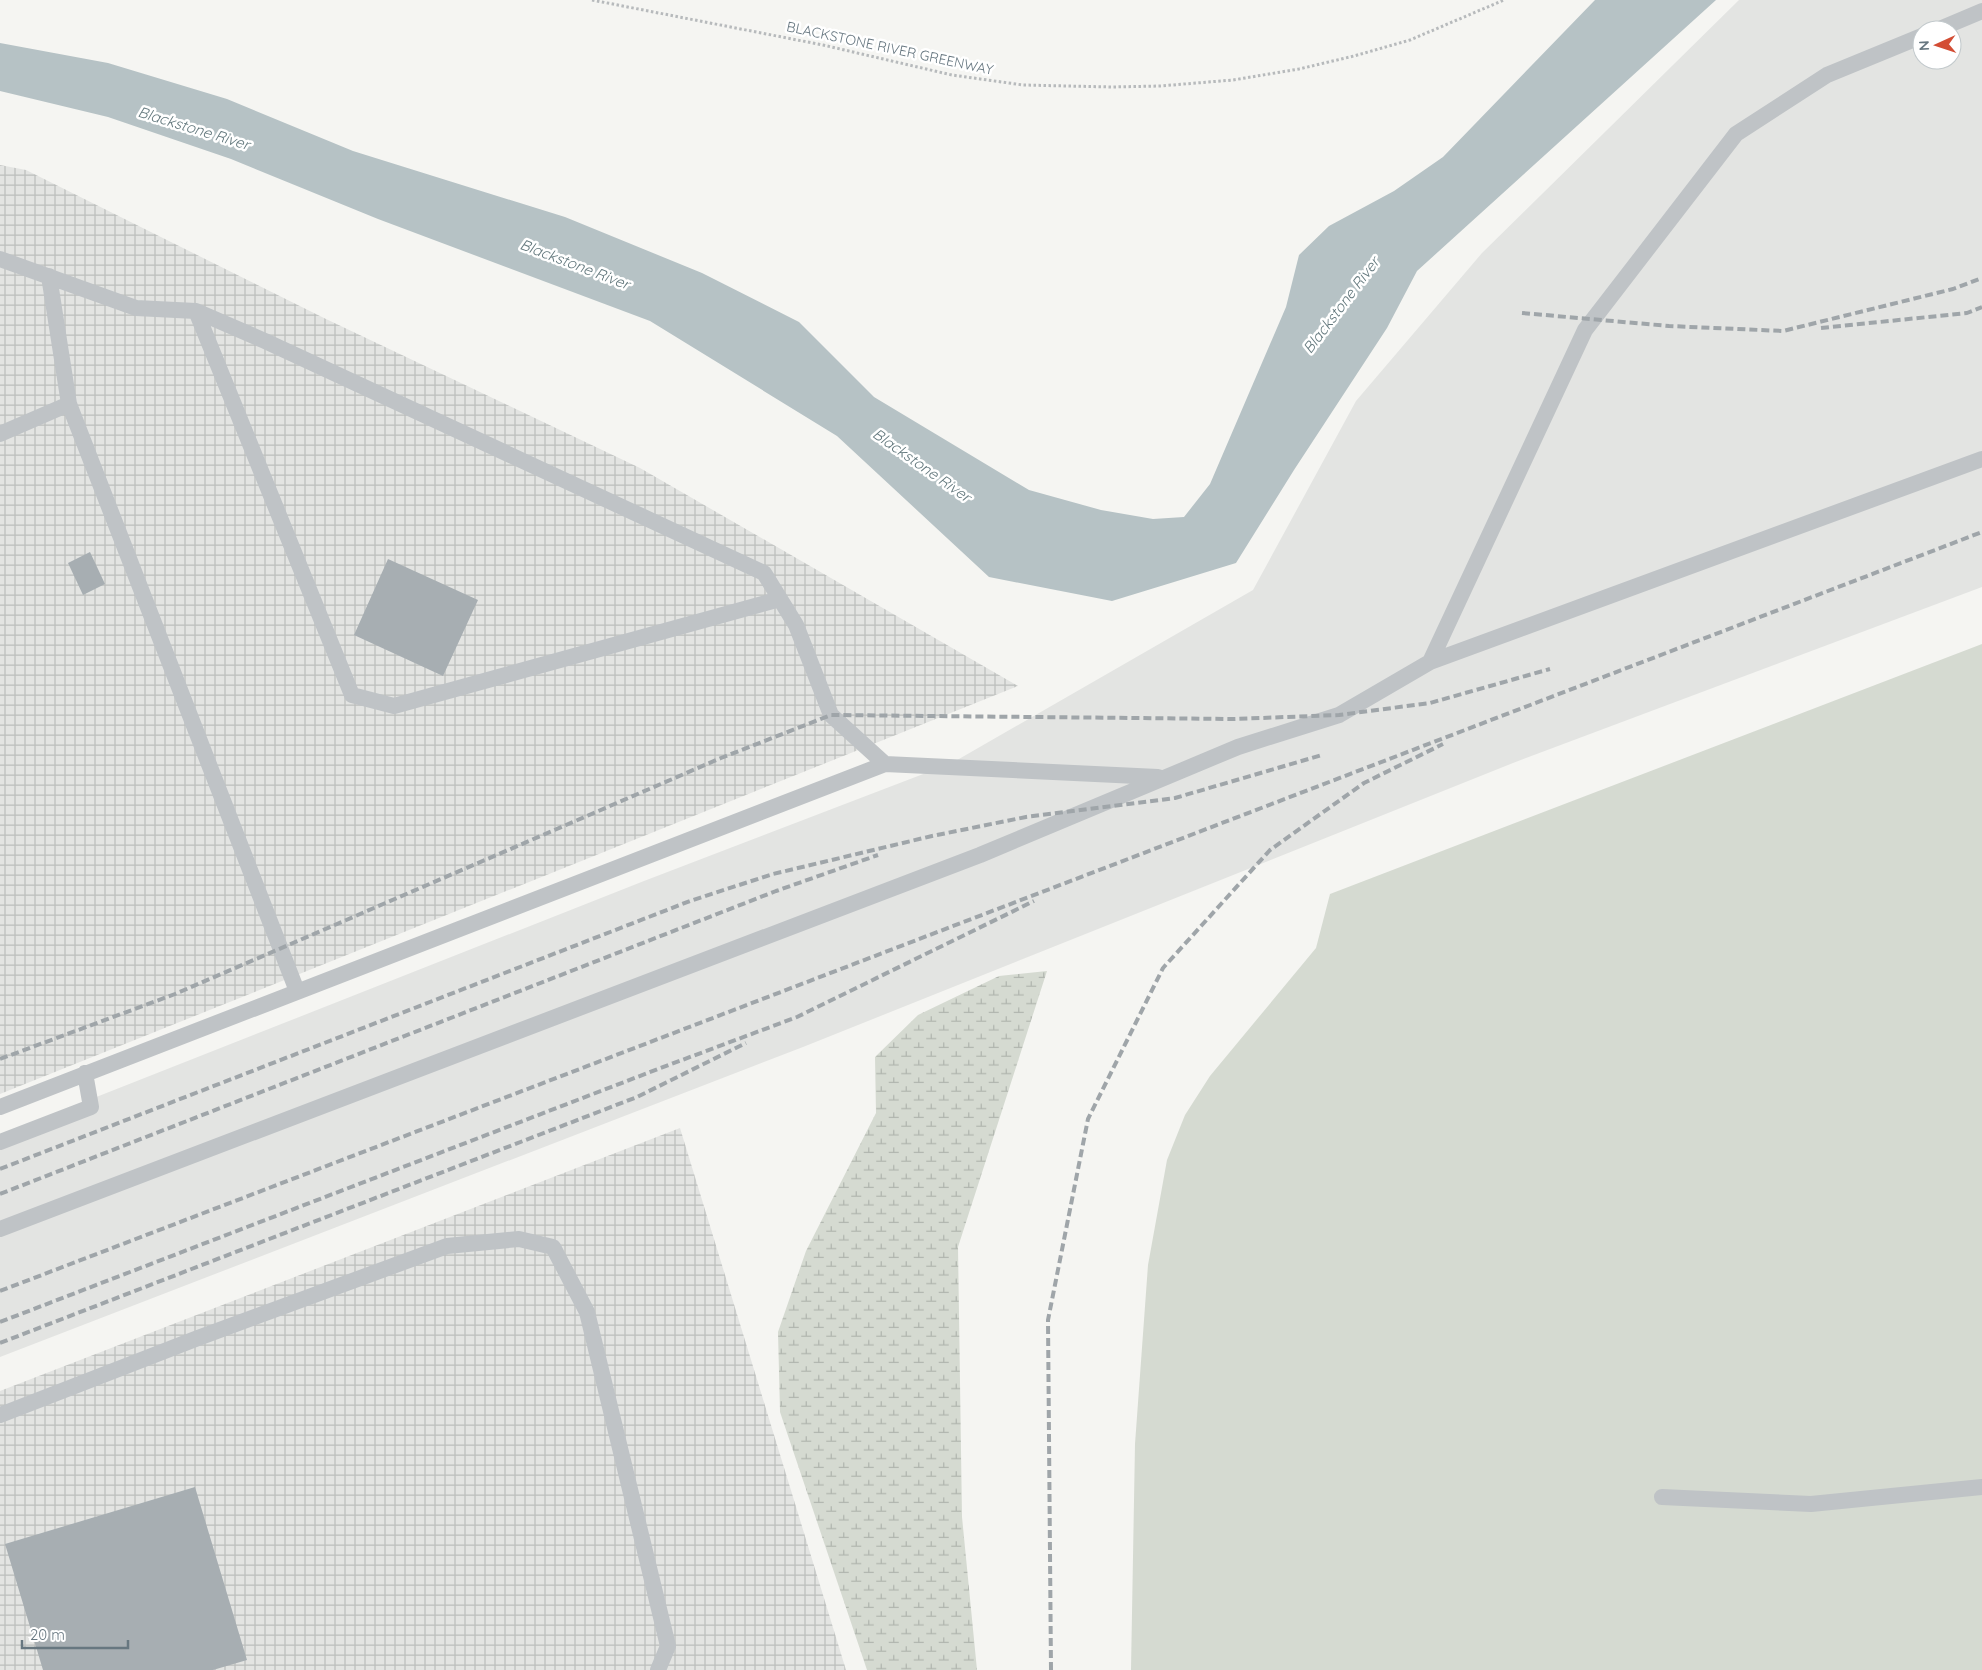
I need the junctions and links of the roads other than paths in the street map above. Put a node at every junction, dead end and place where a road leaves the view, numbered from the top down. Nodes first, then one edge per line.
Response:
1 (1982, 11) edge
2 (1961, 20) edge
3 (1912, 40) edge
4 (0, 258) edge
5 (49, 276) junction
6 (196, 311) junction
7 (69, 404) junction
8 (0, 434) edge
9 (1982, 459) edge
10 (780, 599) junction
11 (1430, 662) junction
12 (885, 764) junction
13 (1165, 777) junction
14 (297, 991) junction
15 (85, 1073) junction
16 (0, 1107) edge
17 (0, 1142) edge
18 (0, 1229) edge
19 (0, 1415) edge
20 (1982, 1487) edge
21 (1662, 1497) dead end
22 (658, 1670) edge

1 - 2 lane
3 - 11 lane
4 - 5 lane
5 - 6 lane
5 - 7 lane
6 - 10 lane
6 - 10 lane
7 - 8 lane
7 - 14 lane
9 - 11 lane
10 - 12 lane
11 - 13 lane
12 - 13 lane
12 - 14 lane
13 - 18 lane
14 - 15 lane
15 - 16 lane
15 - 17 lane
19 - 22 lane
20 - 21 lane

